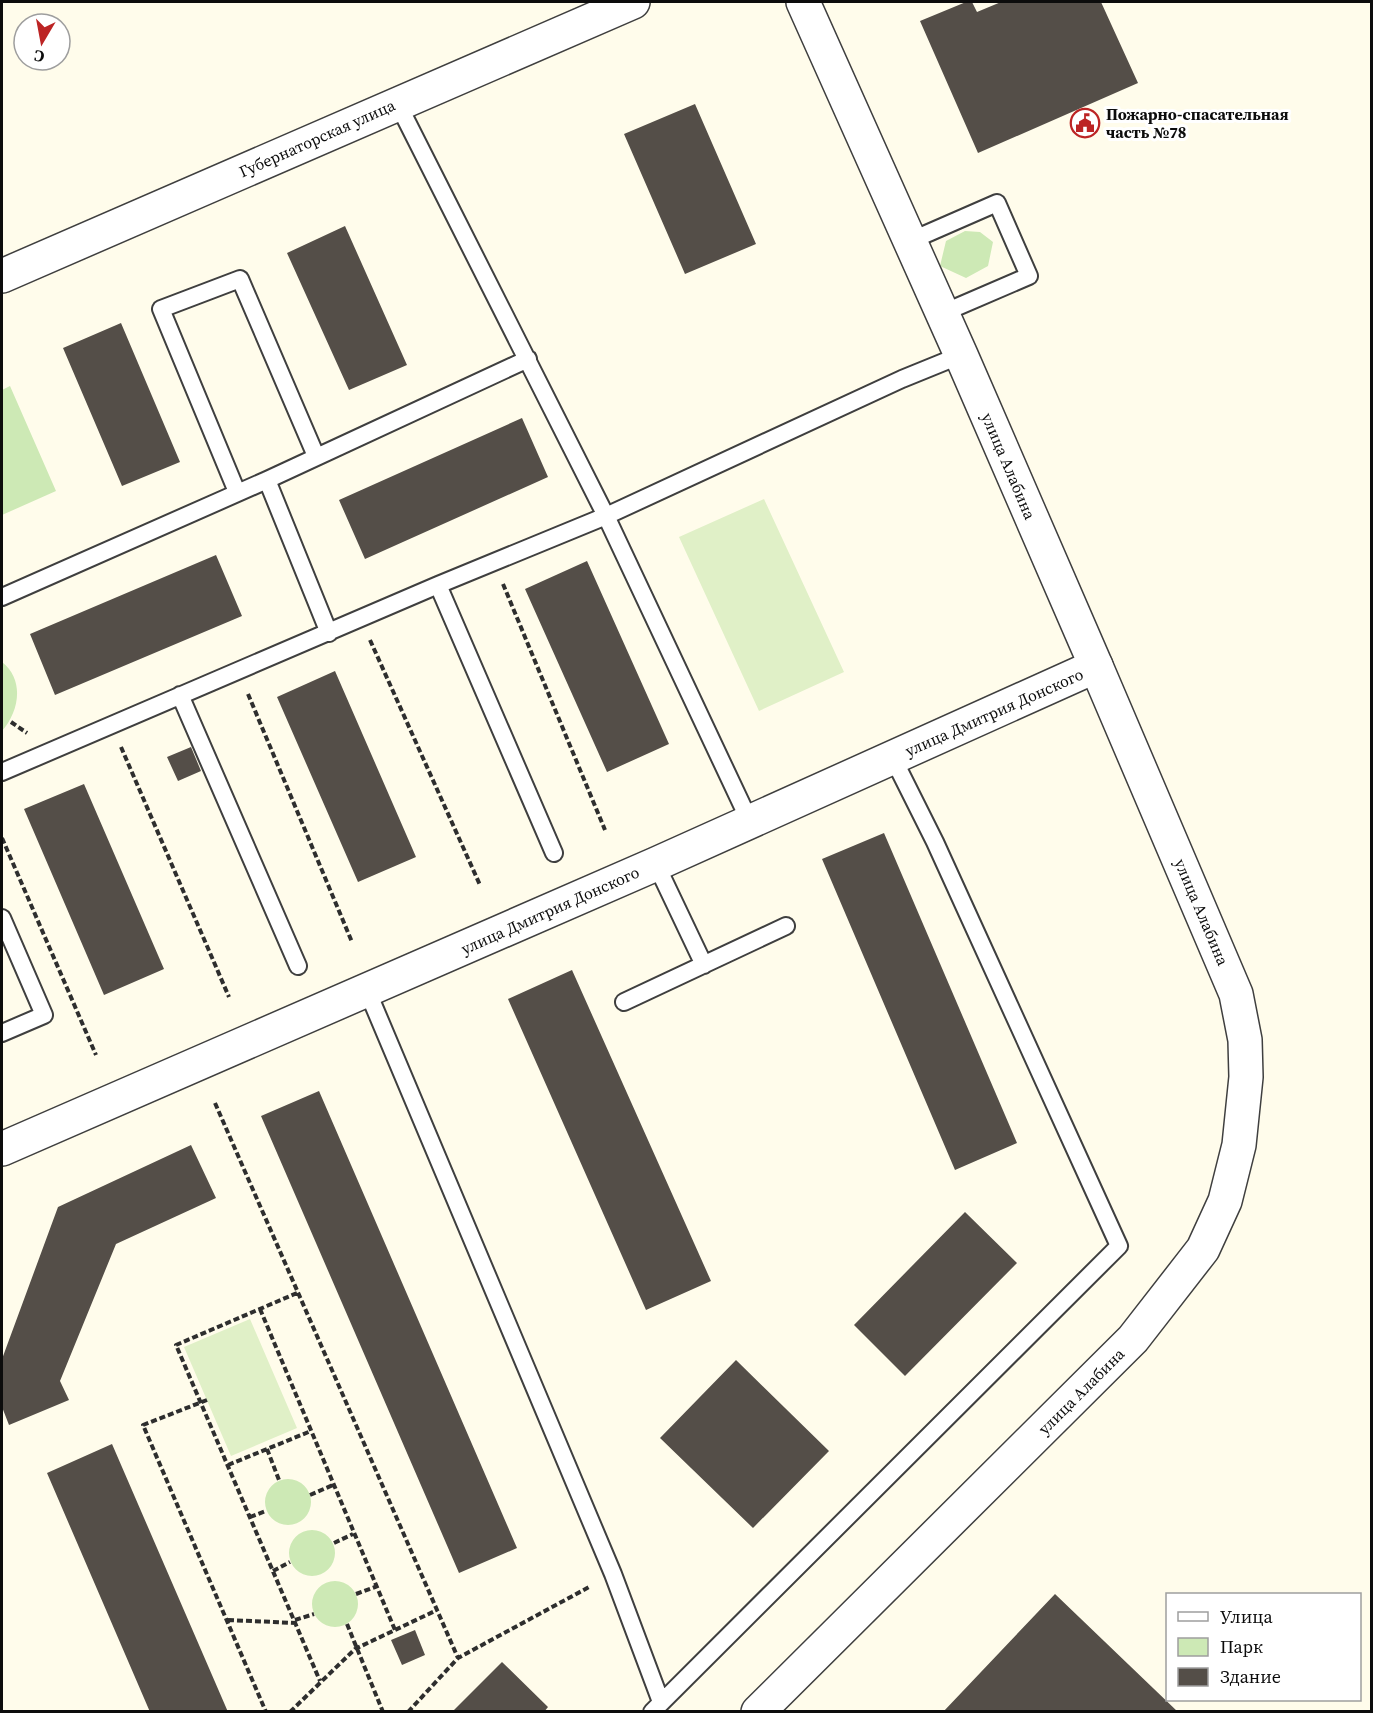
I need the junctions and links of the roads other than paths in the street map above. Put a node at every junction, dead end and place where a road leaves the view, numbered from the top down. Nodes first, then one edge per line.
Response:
1 (633, 2) edge
2 (803, 2) edge
3 (397, 102) junction
4 (910, 241) junction
5 (2, 276) edge
6 (943, 313) junction
7 (961, 355) junction
8 (528, 359) junction
9 (315, 456) junction
10 (267, 480) junction
11 (237, 492) junction
12 (606, 516) junction
13 (438, 585) junction
14 (2, 597) edge
15 (329, 633) junction
16 (1096, 666) junction
17 (180, 695) junction
18 (892, 758) junction
19 (2, 772) edge
20 (750, 822) junction
21 (554, 853) dead end
22 (656, 864) junction
23 (2, 918) edge
24 (786, 926) dead end
25 (704, 965) junction
26 (298, 966) dead end
27 (367, 990) junction
28 (624, 1002) dead end
29 (2, 1033) edge
30 (2, 1149) edge
31 (657, 1707) edge
32 (759, 1712) edge

1 - 3 street, Губернаторская улица
2 - 4 street, улица Алабина
3 - 5 street, Губернаторская улица
3 - 8 lane
4 - 6 street, улица Алабина
4 - 6 lane
6 - 7 street, улица Алабина
7 - 12 lane
7 - 16 street, улица Алабина
8 - 9 lane
8 - 12 lane
9 - 10 lane
9 - 11 lane
10 - 11 lane
10 - 15 lane
11 - 14 lane
12 - 13 lane
12 - 20 lane
13 - 15 lane
13 - 21 lane
15 - 17 lane
16 - 18 street, улица Дмитрия Донского
16 - 32 street, улица Алабина
17 - 19 lane
17 - 26 lane
18 - 20 street, улица Дмитрия Донского
18 - 31 lane
20 - 22 street, улица Дмитрия Донского
22 - 25 lane
22 - 27 street, улица Дмитрия Донского
23 - 29 lane
24 - 25 lane
25 - 28 lane
27 - 30 street, улица Дмитрия Донского
27 - 31 lane

